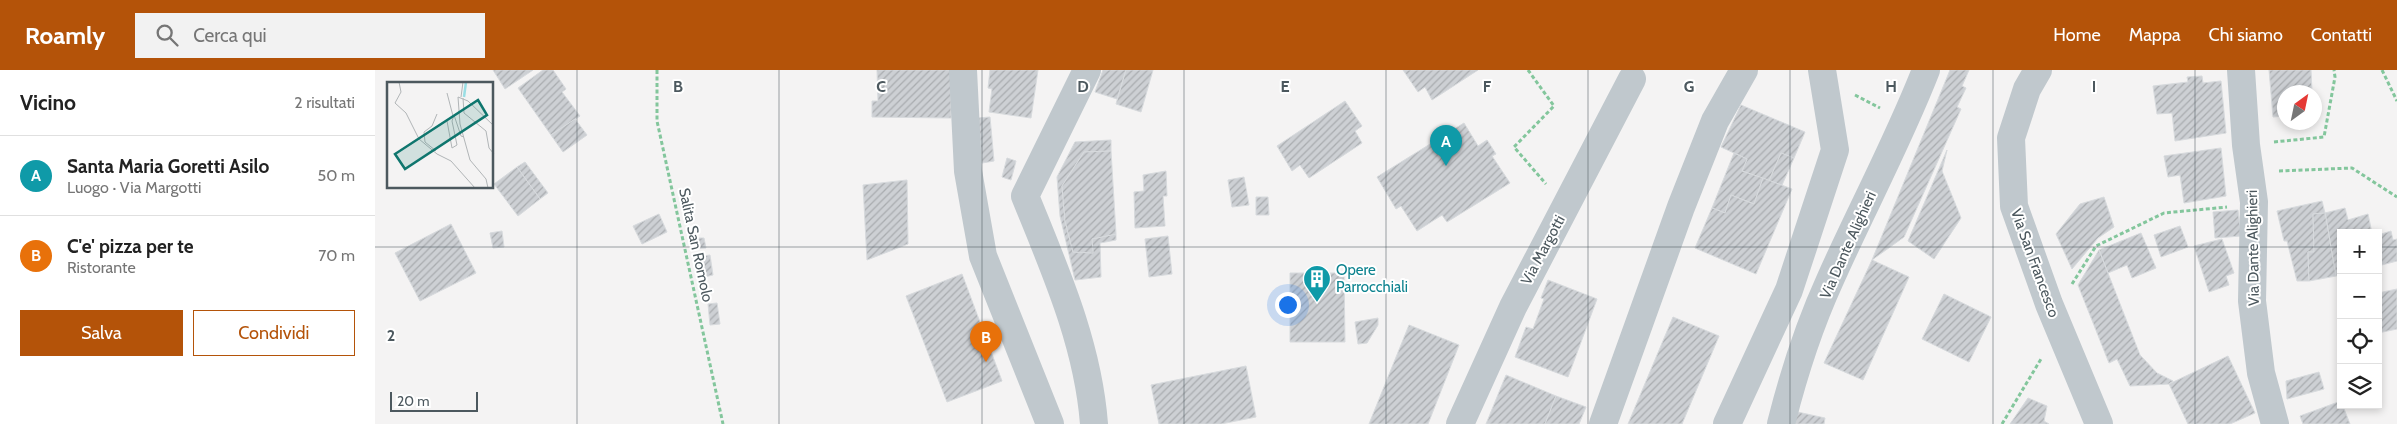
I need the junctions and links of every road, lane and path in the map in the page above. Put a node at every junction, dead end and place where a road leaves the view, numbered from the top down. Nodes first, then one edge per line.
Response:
1 (657, 70) edge
2 (963, 70) edge
3 (1087, 70) edge
4 (1528, 70) edge
5 (1744, 70) edge
6 (1926, 70) edge
7 (2038, 70) edge
8 (2241, 70) edge
9 (2334, 70) edge
10 (2382, 70) edge
11 (1823, 74) edge
12 (1632, 80) dead end
13 (2397, 101) edge
14 (1906, 119) junction
15 (2246, 145) junction
16 (2251, 172) junction
17 (2397, 197) edge
18 (2254, 202) junction
19 (1567, 203) junction
20 (2049, 304) junction
21 (2039, 352) dead end
22 (723, 424) edge
23 (1050, 424) edge
24 (1093, 424) edge
25 (1460, 424) edge
26 (1603, 424) edge
27 (1727, 424) edge
28 (1781, 424) edge
29 (2002, 424) edge
30 (2099, 424) edge
31 (2275, 424) edge

1 - 22 path, Salita San Romolo
2 - 23 street
3 - 24 street
4 - 19 path
5 - 26 street
6 - 14 street, Via Dante Alighieri
7 - 20 street, Via San Francesco
8 - 15 street, Via Dante Alighieri
9 - 15 path
10 - 13 path
11 - 14 path
11 - 27 street
12 - 19 street, Via Margotti
14 - 28 street, Via Dante Alighieri
15 - 16 street, Via Dante Alighieri
16 - 17 path
16 - 18 street, Via Dante Alighieri
18 - 20 path
18 - 31 street, Via Dante Alighieri
19 - 25 street, Via Margotti
20 - 30 street, Via San Francesco
21 - 29 path

